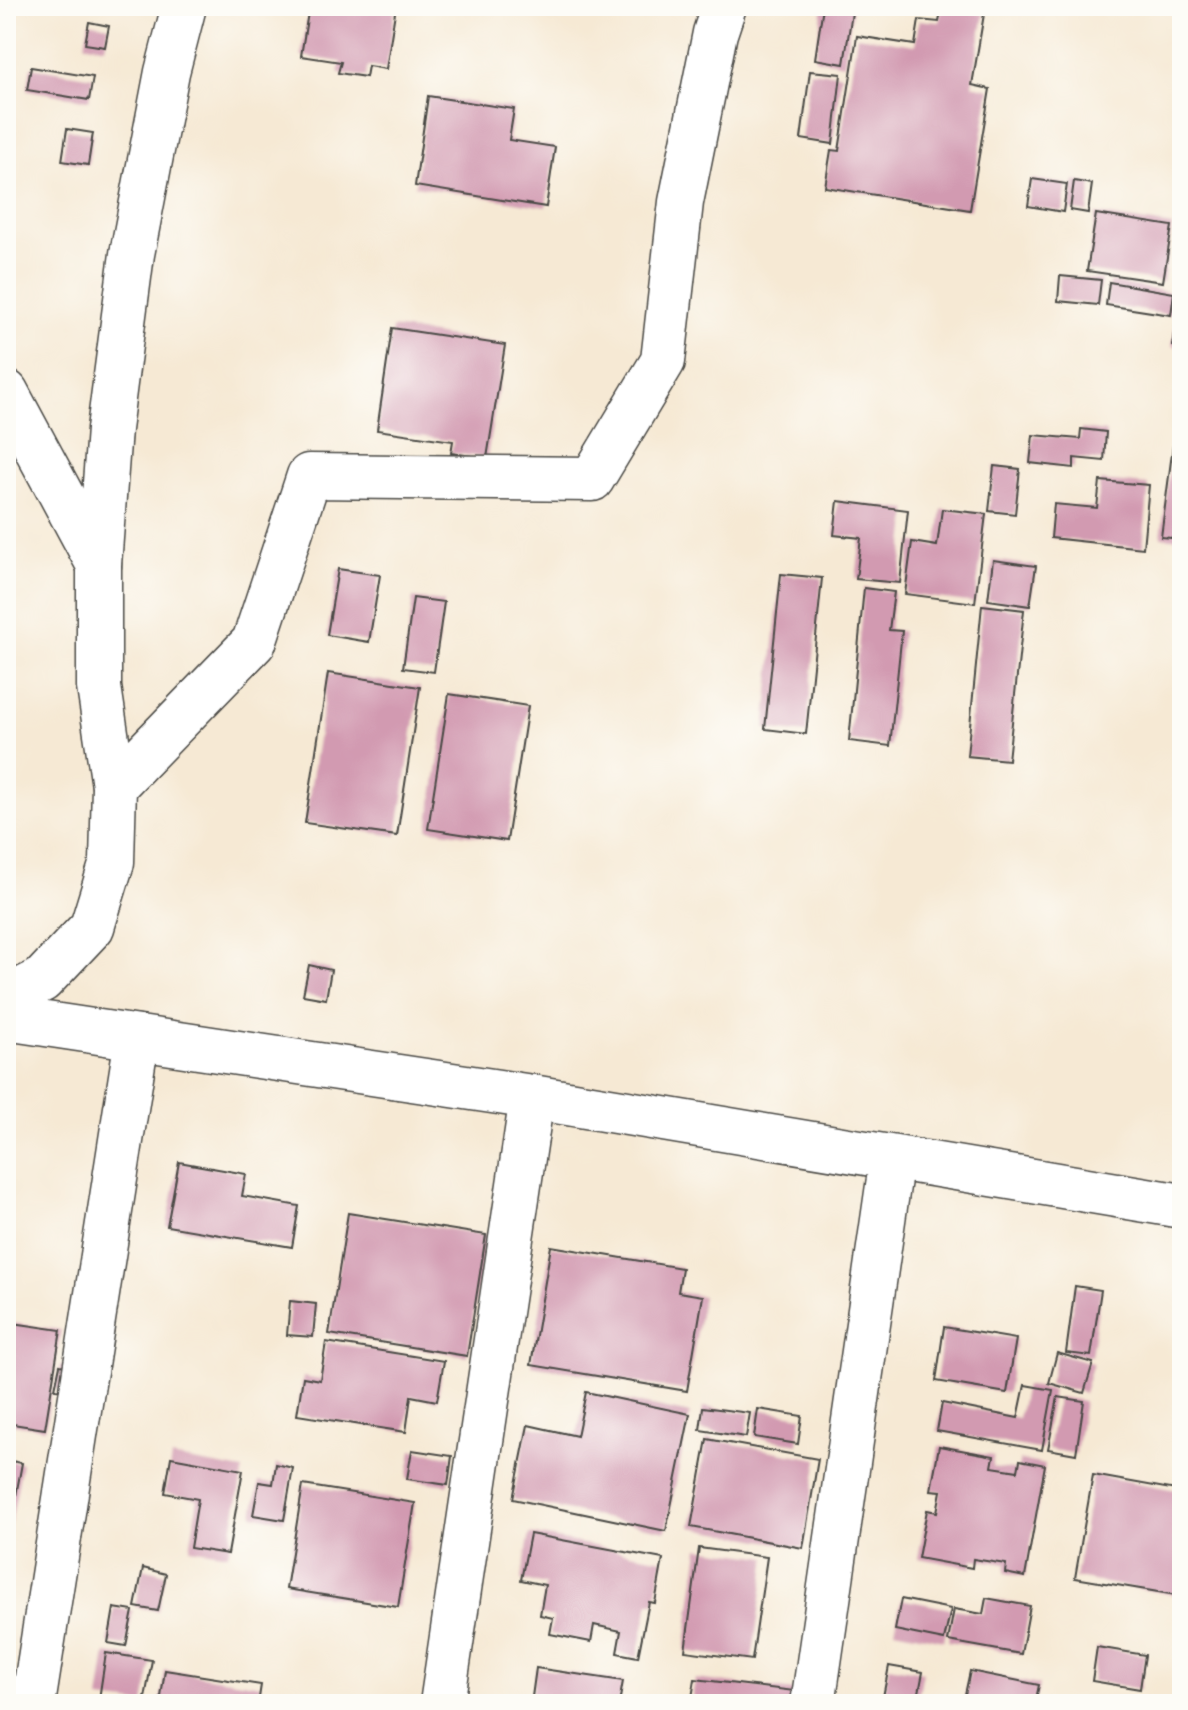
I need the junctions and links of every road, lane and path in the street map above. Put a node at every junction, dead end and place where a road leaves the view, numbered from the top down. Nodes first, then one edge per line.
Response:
1 (184, 6) edge
2 (724, 6) edge
3 (6, 392) edge
4 (99, 565) junction
5 (114, 786) junction
6 (6, 998) edge
7 (6, 1018) edge
8 (51, 1025) junction
9 (6, 1030) edge
10 (137, 1038) junction
11 (532, 1097) junction
12 (892, 1158) junction
13 (1182, 1206) edge
14 (33, 1704) edge
15 (442, 1704) edge
16 (813, 1704) edge

1 - 4 street
2 - 5 street
3 - 4 street
4 - 5 street
5 - 6 street
7 - 8 street
8 - 9 street
8 - 10 street
10 - 11 street
10 - 14 street
11 - 12 street
11 - 15 street
12 - 13 street
12 - 16 street

